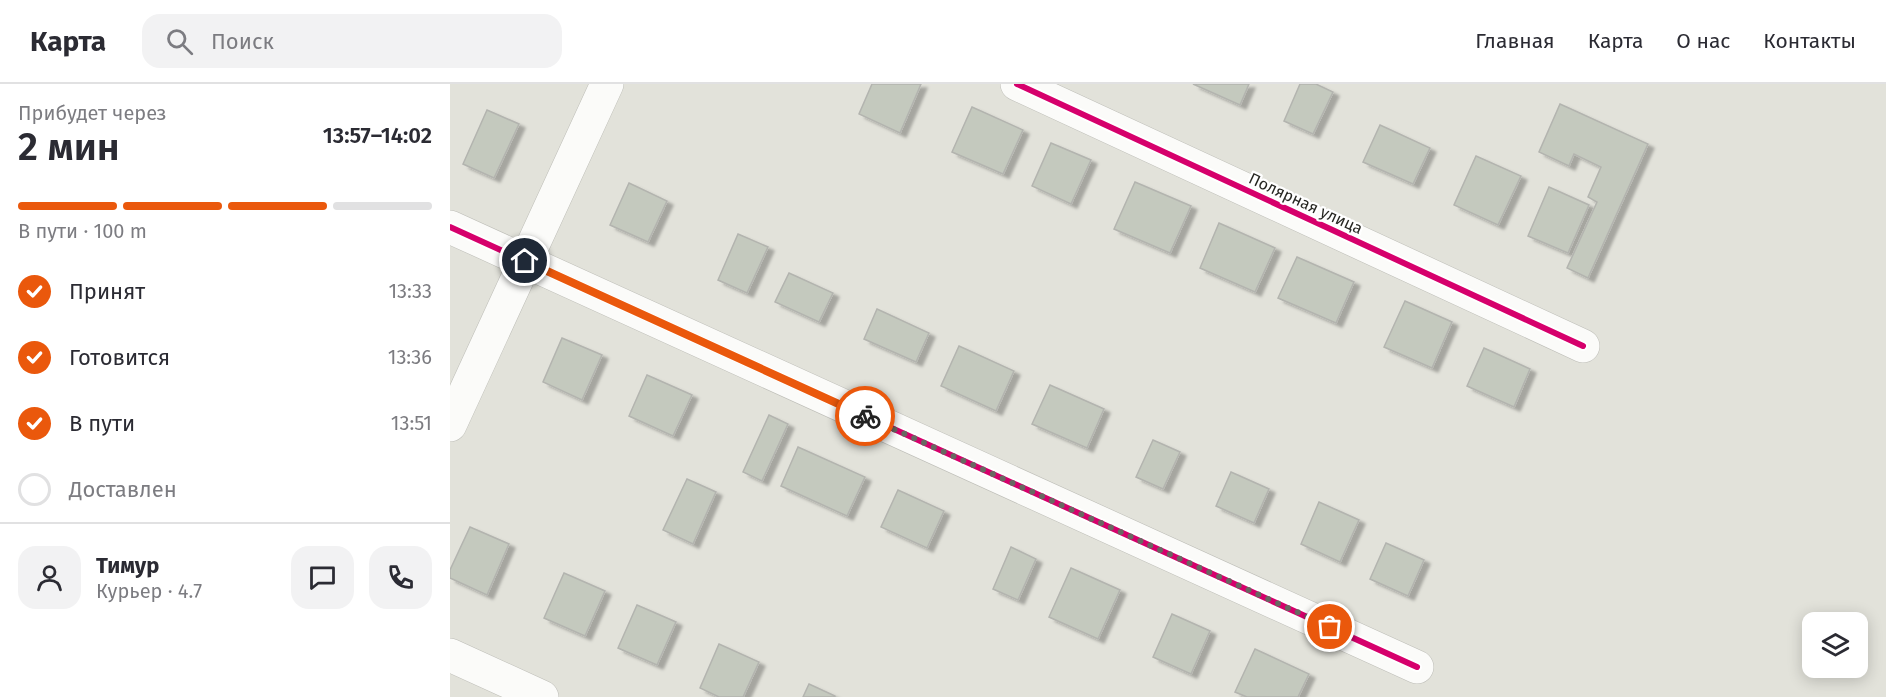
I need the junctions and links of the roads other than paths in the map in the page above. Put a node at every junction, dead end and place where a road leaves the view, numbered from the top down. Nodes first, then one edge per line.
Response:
1 (607, 84) edge
2 (1017, 84) edge
3 (450, 227) edge
4 (525, 261) junction
5 (1583, 346) dead end
6 (450, 426) edge
7 (450, 655) edge
8 (1417, 667) dead end
9 (542, 697) edge

1 - 4 street
2 - 5 street, Полярная улица
3 - 4 street
4 - 6 street
4 - 8 street
7 - 9 street

